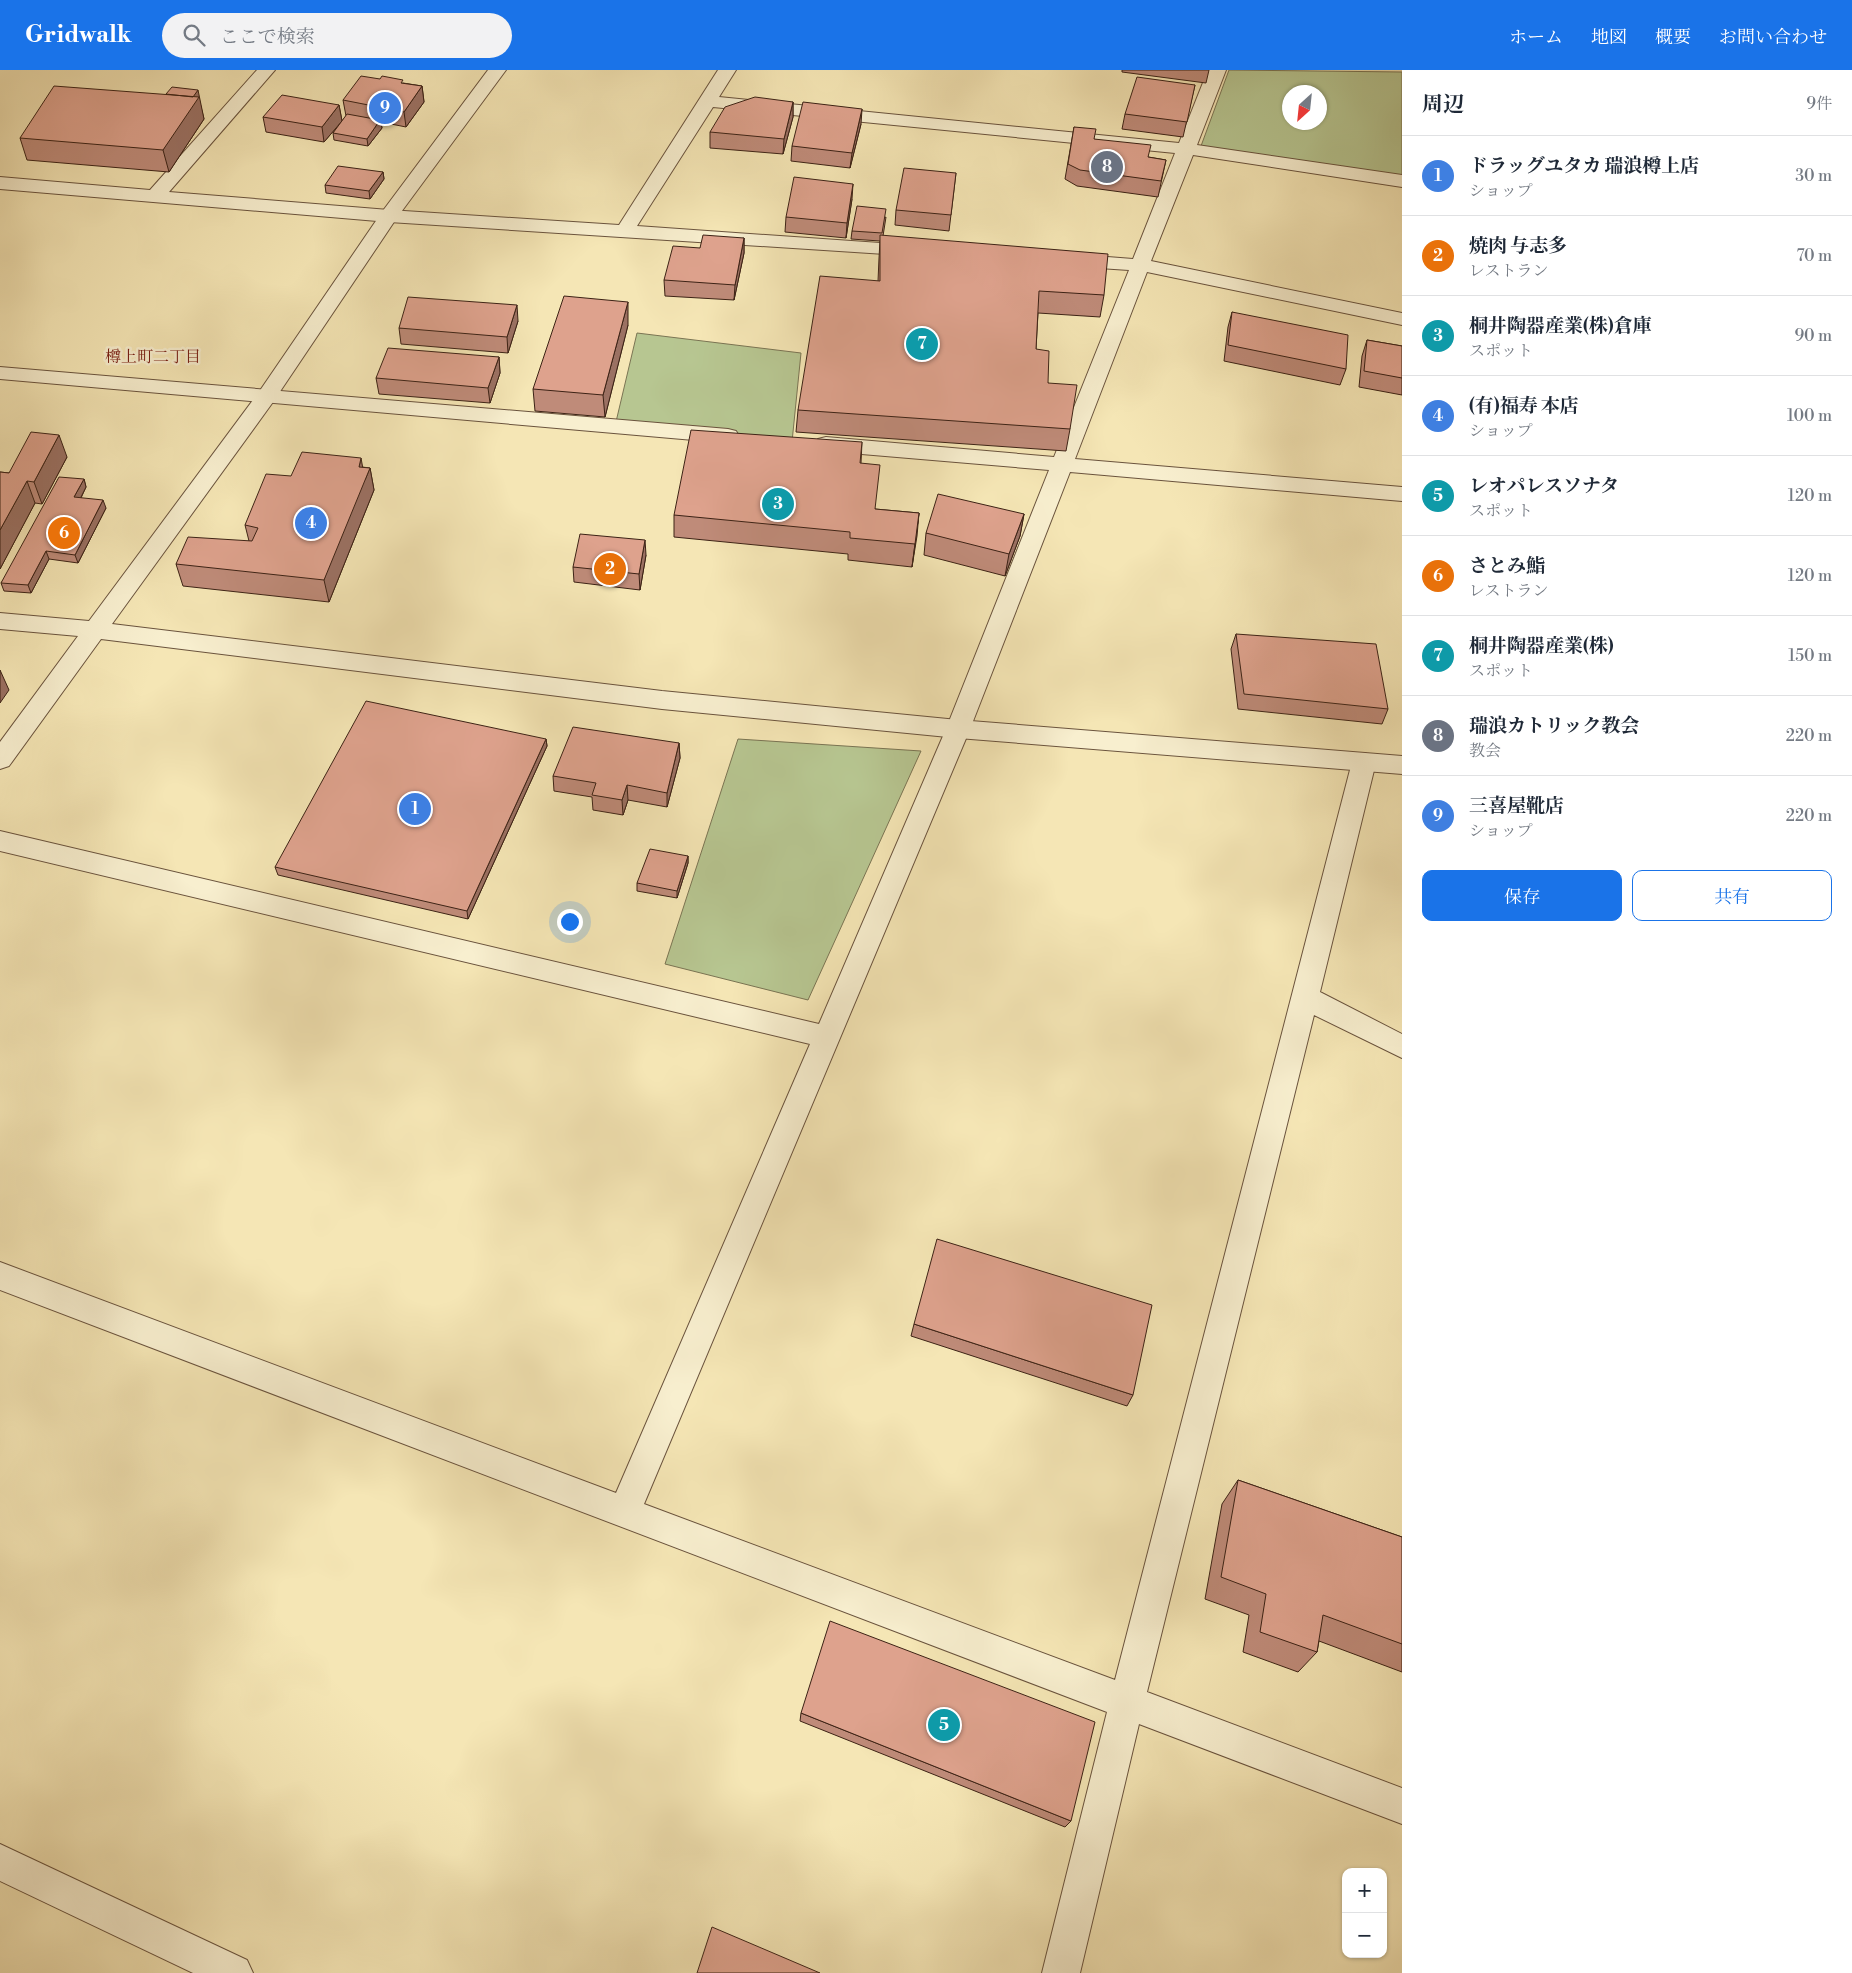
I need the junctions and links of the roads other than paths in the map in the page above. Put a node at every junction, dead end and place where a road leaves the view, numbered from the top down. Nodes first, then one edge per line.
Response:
1 (266, 70) edge
2 (497, 70) edge
3 (727, 70) edge
4 (1218, 70) edge
5 (707, 101) junction
6 (1186, 149) junction
7 (1402, 181) edge
8 (0, 183) edge
9 (154, 197) junction
10 (389, 216) junction
11 (625, 231) junction
12 (935, 252) edge
13 (1052, 259) edge
14 (1141, 265) junction
15 (1402, 319) edge
16 (0, 373) edge
17 (266, 397) junction
18 (743, 437) edge
19 (802, 442) edge
20 (1062, 464) junction
21 (1402, 494) edge
22 (0, 621) edge
23 (95, 630) junction
24 (958, 729) junction
25 (0, 760) edge
26 (1364, 762) junction
27 (1402, 765) edge
28 (0, 841) edge
29 (1305, 997) junction
30 (827, 1037) junction
31 (1402, 1047) edge
32 (0, 1276) edge
33 (624, 1512) junction
34 (1127, 1702) junction
35 (1402, 1806) edge
36 (0, 1862) edge
37 (234, 1973) edge
38 (1061, 1973) edge

1 - 9 street
2 - 10 street
3 - 5 street
4 - 6 street
5 - 6 street
5 - 11 street
6 - 7 street
6 - 14 street
8 - 9 street
9 - 10 street
10 - 11 street
10 - 17 street
11 - 12 street
13 - 14 street
14 - 15 street
14 - 20 street
16 - 17 street
17 - 18 street
17 - 23 street
19 - 20 street
20 - 21 street
20 - 24 street
22 - 23 street
23 - 24 street
23 - 25 street
24 - 26 street
24 - 30 street
26 - 27 street
26 - 29 street
28 - 30 street
29 - 31 street
29 - 34 street
30 - 33 street
32 - 33 street
33 - 34 street
34 - 35 street
34 - 38 street
36 - 37 street

